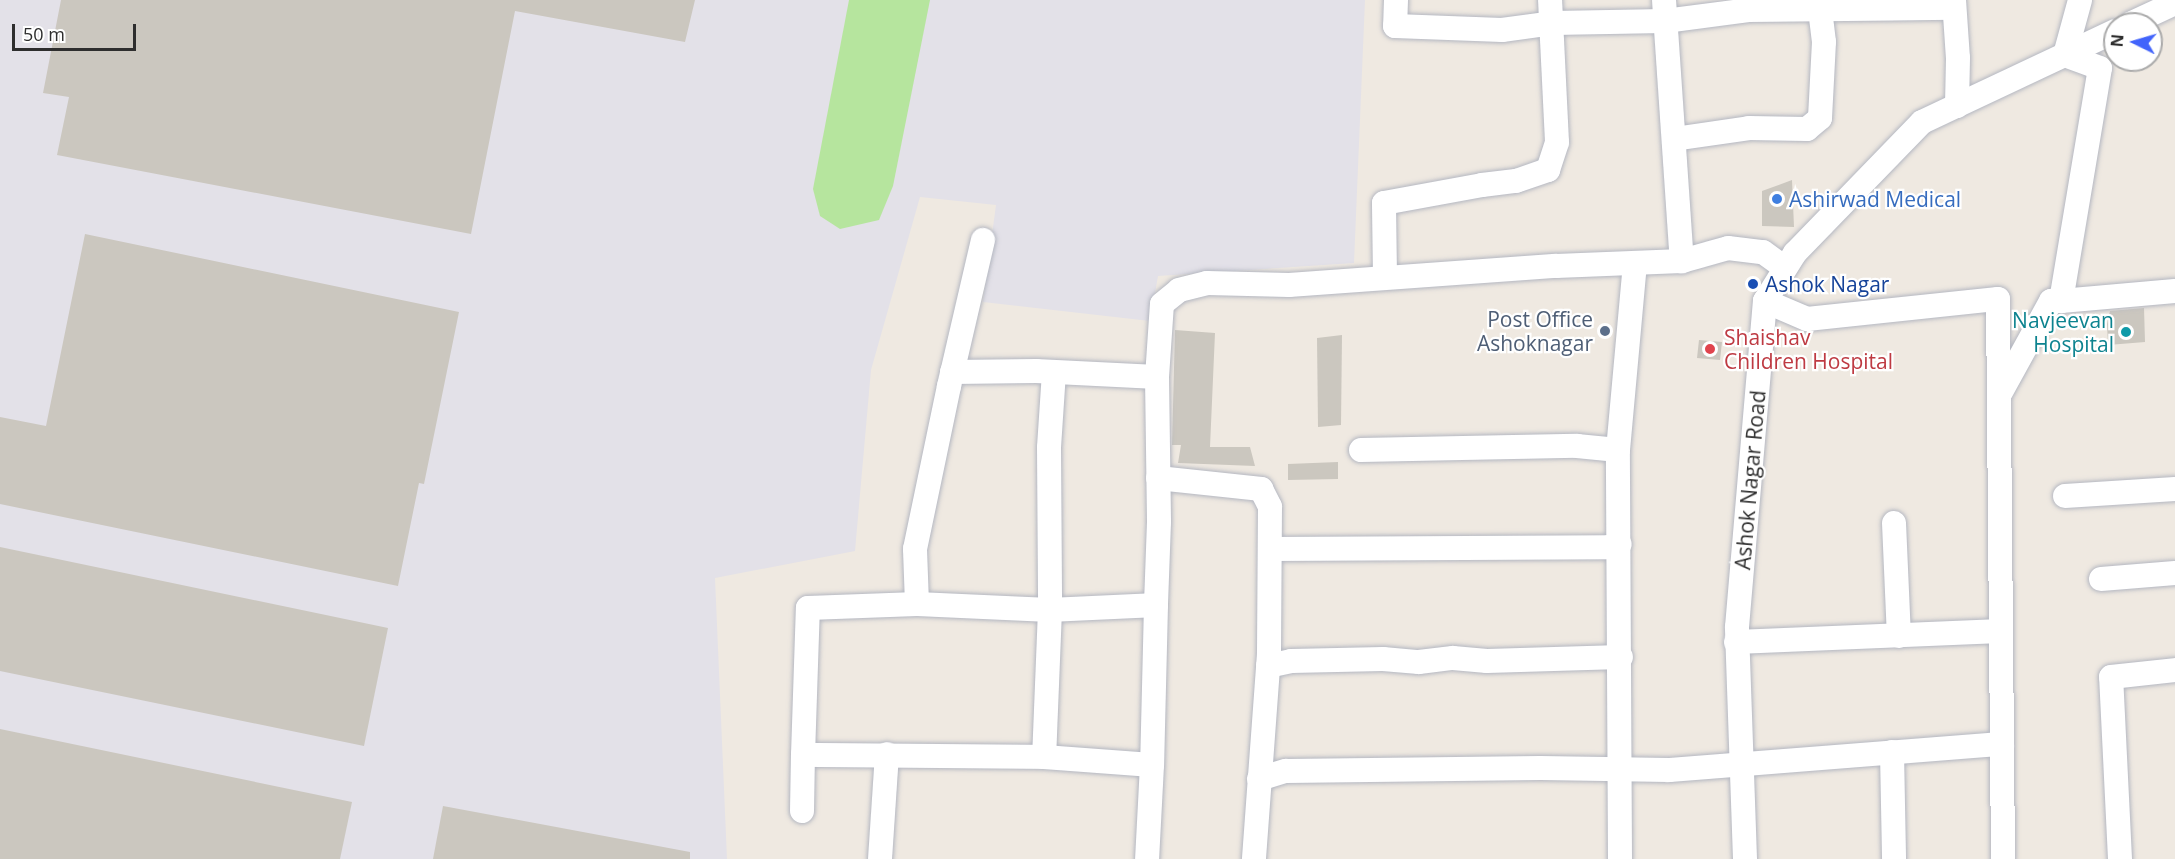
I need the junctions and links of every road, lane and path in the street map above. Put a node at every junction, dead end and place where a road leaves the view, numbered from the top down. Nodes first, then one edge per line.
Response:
1 (1396, 0) edge
2 (2080, 0) edge
3 (2175, 3) edge
4 (1954, 4) edge
5 (1820, 9) junction
6 (1664, 10) edge
7 (1551, 12) edge
8 (2156, 12) edge
9 (2103, 37) edge
10 (2065, 55) junction
11 (1957, 106) junction
12 (1674, 139) junction
13 (983, 240) dead end
14 (1682, 261) junction
15 (1635, 264) junction
16 (1785, 268) junction
17 (1385, 278) junction
18 (2175, 291) edge
19 (1765, 301) junction
20 (2061, 301) junction
21 (952, 372) junction
22 (1054, 372) junction
23 (1157, 376) junction
24 (1999, 395) junction
25 (1360, 450) dead end
26 (1618, 450) junction
27 (1158, 478) junction
28 (2175, 489) edge
29 (2065, 496) dead end
30 (1893, 523) dead end
31 (1620, 544) junction
32 (1271, 549) junction
33 (2175, 573) edge
34 (2101, 579) dead end
35 (917, 604) junction
36 (1156, 605) junction
37 (1050, 610) junction
38 (2001, 631) junction
39 (1899, 636) junction
40 (1736, 642) junction
41 (1621, 657) junction
42 (1268, 666) junction
43 (2175, 670) edge
44 (2002, 744) junction
45 (1892, 752) junction
46 (887, 754) junction
47 (802, 755) junction
48 (1044, 757) junction
49 (1742, 762) junction
50 (1152, 765) junction
51 (1621, 768) junction
52 (1259, 779) junction
53 (802, 811) dead end
54 (880, 859) edge
55 (1147, 859) edge
56 (1254, 859) edge
57 (1620, 859) edge
58 (1745, 859) edge
59 (1894, 859) edge
60 (2003, 859) edge
61 (2120, 859) edge

1 - 7 street
2 - 10 street
3 - 8 street
4 - 5 street
4 - 11 street
5 - 6 street
5 - 12 street
6 - 7 street
6 - 12 street
7 - 17 street
9 - 10 street, Ashok Nagar Road
10 - 11 street, Ashok Nagar Road
10 - 20 street
11 - 16 street, Ashok Nagar Road
12 - 14 street
13 - 21 street
14 - 15 street
14 - 16 street
15 - 17 street
15 - 26 street
16 - 19 street, Ashok Nagar Road
17 - 23 street
18 - 20 street
19 - 24 street
19 - 40 street, Ashok Nagar Road
20 - 24 street
21 - 22 street
21 - 35 street
22 - 23 street
22 - 37 street
23 - 27 street
24 - 38 street
25 - 26 street
26 - 31 street
27 - 32 street
27 - 36 street
28 - 29 street
30 - 39 street
31 - 32 street
31 - 41 street
32 - 42 street
33 - 34 street
35 - 37 street
35 - 47 street
36 - 37 street
36 - 50 street
37 - 48 street
38 - 39 street
38 - 44 street
39 - 40 street
40 - 49 street, Ashok Nagar Road
41 - 42 street
41 - 51 street
42 - 52 street
43 - 61 street
44 - 45 street
44 - 60 street
45 - 49 street
45 - 59 street
46 - 47 street
46 - 48 street
46 - 54 street
47 - 53 street
48 - 50 street
49 - 51 street
49 - 58 street, Ashok Nagar Road
50 - 55 street
51 - 52 street
51 - 57 street
52 - 56 street

